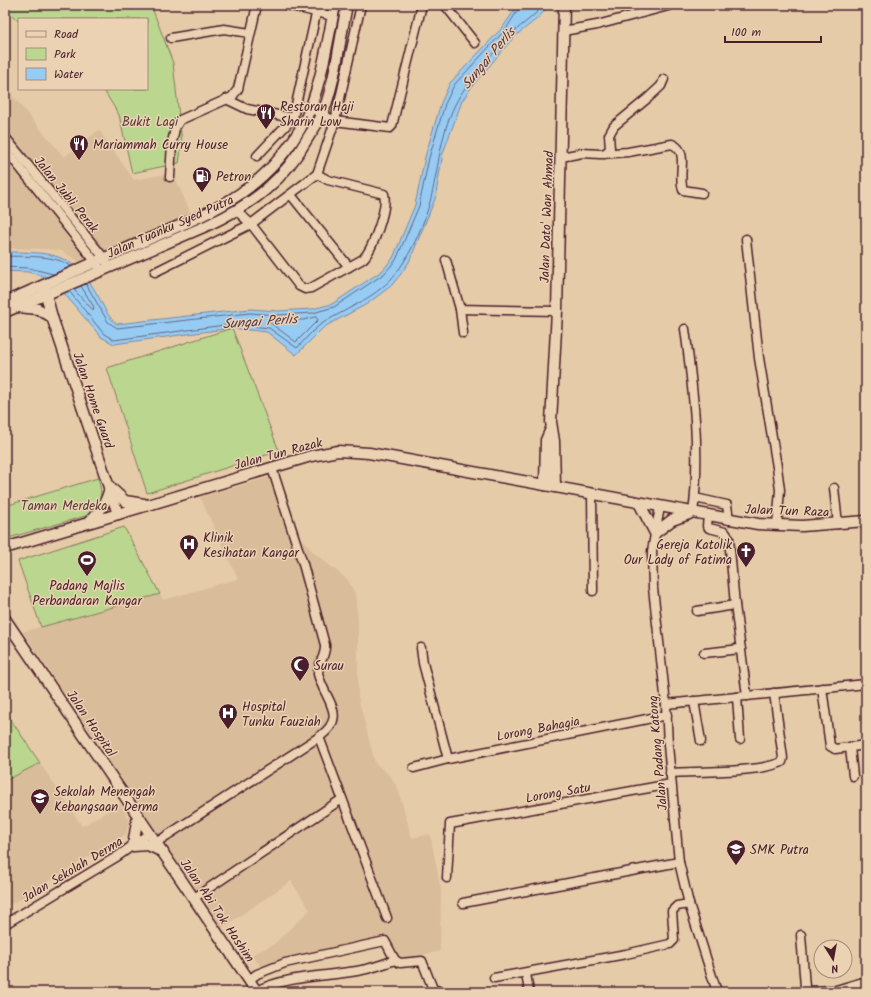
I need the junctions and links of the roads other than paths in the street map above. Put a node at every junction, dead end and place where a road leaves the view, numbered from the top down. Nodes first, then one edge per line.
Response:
1 (257, 5) edge
2 (286, 5) edge
3 (335, 5) edge
4 (347, 5) edge
5 (361, 5) edge
6 (422, 5) edge
7 (445, 5) edge
8 (564, 5) edge
9 (672, 5) edge
10 (317, 8) edge
11 (333, 16) junction
12 (563, 31) junction
13 (250, 34) junction
14 (171, 38) dead end
15 (475, 43) dead end
16 (664, 79) dead end
17 (226, 99) junction
18 (310, 108) junction
19 (322, 115) junction
20 (293, 118) junction
21 (335, 121) junction
22 (5, 137) edge
23 (5, 149) edge
24 (604, 154) junction
25 (256, 156) dead end
26 (561, 157) junction
27 (317, 174) junction
28 (170, 177) dead end
29 (702, 194) dead end
30 (291, 195) junction
31 (237, 211) junction
32 (251, 224) junction
33 (746, 239) dead end
34 (446, 260) dead end
35 (103, 265) junction
36 (349, 267) junction
37 (155, 272) dead end
38 (49, 288) junction
39 (5, 302) edge
40 (15, 307) junction
41 (460, 309) junction
42 (557, 311) junction
43 (5, 312) edge
44 (52, 317) junction
45 (686, 329) dead end
46 (463, 333) dead end
47 (272, 468) junction
48 (550, 486) junction
49 (110, 487) junction
50 (834, 488) dead end
51 (592, 493) junction
52 (695, 498) junction
53 (639, 503) junction
54 (151, 504) junction
55 (660, 507) junction
56 (693, 512) junction
57 (118, 514) junction
58 (708, 516) junction
59 (729, 520) junction
60 (866, 521) edge
61 (90, 522) junction
62 (838, 524) junction
63 (777, 525) junction
64 (655, 533) junction
65 (5, 548) edge
66 (592, 591) dead end
67 (735, 605) junction
68 (697, 611) dead end
69 (5, 618) edge
70 (421, 648) dead end
71 (741, 649) junction
72 (704, 653) dead end
73 (866, 684) edge
74 (822, 688) junction
75 (774, 693) junction
76 (747, 696) junction
77 (737, 697) junction
78 (694, 701) junction
79 (666, 704) junction
80 (667, 715) junction
81 (320, 737) junction
82 (740, 739) dead end
83 (701, 741) dead end
84 (866, 745) edge
85 (850, 747) junction
86 (448, 759) junction
87 (414, 768) dead end
88 (670, 773) junction
89 (853, 776) dead end
90 (671, 784) junction
91 (342, 799) junction
92 (138, 815) junction
93 (150, 833) junction
94 (157, 842) junction
95 (133, 846) junction
96 (163, 852) junction
97 (679, 862) junction
98 (447, 878) dead end
99 (194, 898) junction
100 (463, 903) dead end
101 (689, 904) junction
102 (387, 918) dead end
103 (5, 924) edge
104 (801, 935) dead end
105 (395, 960) junction
106 (526, 973) junction
107 (494, 978) dead end
108 (249, 980) junction
109 (866, 982) edge
110 (256, 991) edge
111 (443, 992) edge
112 (529, 992) edge
113 (717, 992) edge

1 - 13 street
2 - 10 street
3 - 11 main road, Jalan Tuanku Syed Putra
4 - 19 main road, Jalan Tuanku Syed Putra
5 - 21 street
6 - 21 street
7 - 15 street
8 - 12 main road, Jalan Dato' Wan Ahmad
9 - 12 street
10 - 11 street
10 - 20 street
11 - 18 main road, Jalan Tuanku Syed Putra
12 - 26 main road, Jalan Dato' Wan Ahmad
13 - 14 street
13 - 17 street
16 - 24 street
17 - 20 street
17 - 28 street
18 - 19 street
18 - 35 main road, Jalan Tuanku Syed Putra
19 - 21 street
19 - 31 main road, Jalan Tuanku Syed Putra
20 - 25 street
21 - 27 street
22 - 35 street, Jalan Jubli Perak
23 - 35 street, Jalan Jubli Perak
24 - 26 street
24 - 29 street
26 - 42 main road, Jalan Dato' Wan Ahmad
27 - 30 street
27 - 36 street
30 - 32 street
30 - 36 street
31 - 32 street
31 - 35 main road, Jalan Tuanku Syed Putra
32 - 36 street
32 - 37 street
33 - 63 street
34 - 41 street
35 - 38 main road, Jalan Tuanku Syed Putra
38 - 39 main road
38 - 40 main road
38 - 44 main road
40 - 43 main road
40 - 44 main road
41 - 42 street
41 - 46 street
42 - 48 main road, Jalan Dato' Wan Ahmad
44 - 49 main road, Jalan Home Guard
45 - 52 street
47 - 48 main road, Jalan Tun Razak
47 - 54 main road, Jalan Tun Razak
47 - 81 street
48 - 51 main road, Jalan Tun Razak
49 - 54 main road
49 - 57 main road, Jalan Home Guard
49 - 61 main road
50 - 62 street
51 - 53 main road, Jalan Tun Razak
51 - 66 street
52 - 56 street
52 - 59 street
53 - 55 main road, Jalan Tun Razak
53 - 64 main road
54 - 57 main road, Jalan Tun Razak
55 - 56 main road, Jalan Tun Raza
55 - 64 street, Jalan Padang Katong
56 - 58 main road, Jalan Tun Raza
56 - 64 main road
57 - 61 main road, Jalan Tun Razak
58 - 59 main road, Jalan Tun Raza
58 - 67 street
59 - 63 main road, Jalan Tun Raza
60 - 62 main road, Jalan Tun Raza
61 - 65 main road, Jalan Tun Razak
62 - 63 main road, Jalan Tun Raza
64 - 79 street, Jalan Padang Katong
67 - 68 street
67 - 71 street
69 - 92 main road, Jalan Hospital
70 - 86 street
71 - 72 street
71 - 76 street
73 - 74 street
74 - 75 street
74 - 85 street
75 - 76 street
75 - 88 street
76 - 77 street
77 - 78 street
77 - 82 street
78 - 79 street
78 - 83 street
79 - 80 street, Jalan Padang Katong
80 - 86 street, Lorong Bahagia
80 - 88 street, Jalan Padang Katong
81 - 91 street
81 - 94 street
84 - 85 street
85 - 89 street
86 - 87 street, Lorong Bahagia
88 - 90 street, Jalan Padang Katong
90 - 97 street, Jalan Padang Katong
90 - 98 street, Lorong Satu
91 - 99 street
91 - 102 street
92 - 93 main road, Jalan Hospital
92 - 95 main road
93 - 94 main road, Jalan Hospital
93 - 95 street, Jalan Sekolah Derma
94 - 96 main road, Jalan Abi Tok Hashim
95 - 96 main road
95 - 103 street, Jalan Sekolah Derma
96 - 99 main road, Jalan Abi Tok Hashim
97 - 100 street
97 - 101 street, Jalan Padang Katong
99 - 108 main road, Jalan Abi Tok Hashim
101 - 106 street
101 - 113 street, Jalan Padang Katong
104 - 109 street
105 - 108 street
105 - 110 street
105 - 111 street
106 - 107 street
106 - 112 street
108 - 110 main road, Jalan Abi Tok Hashim

